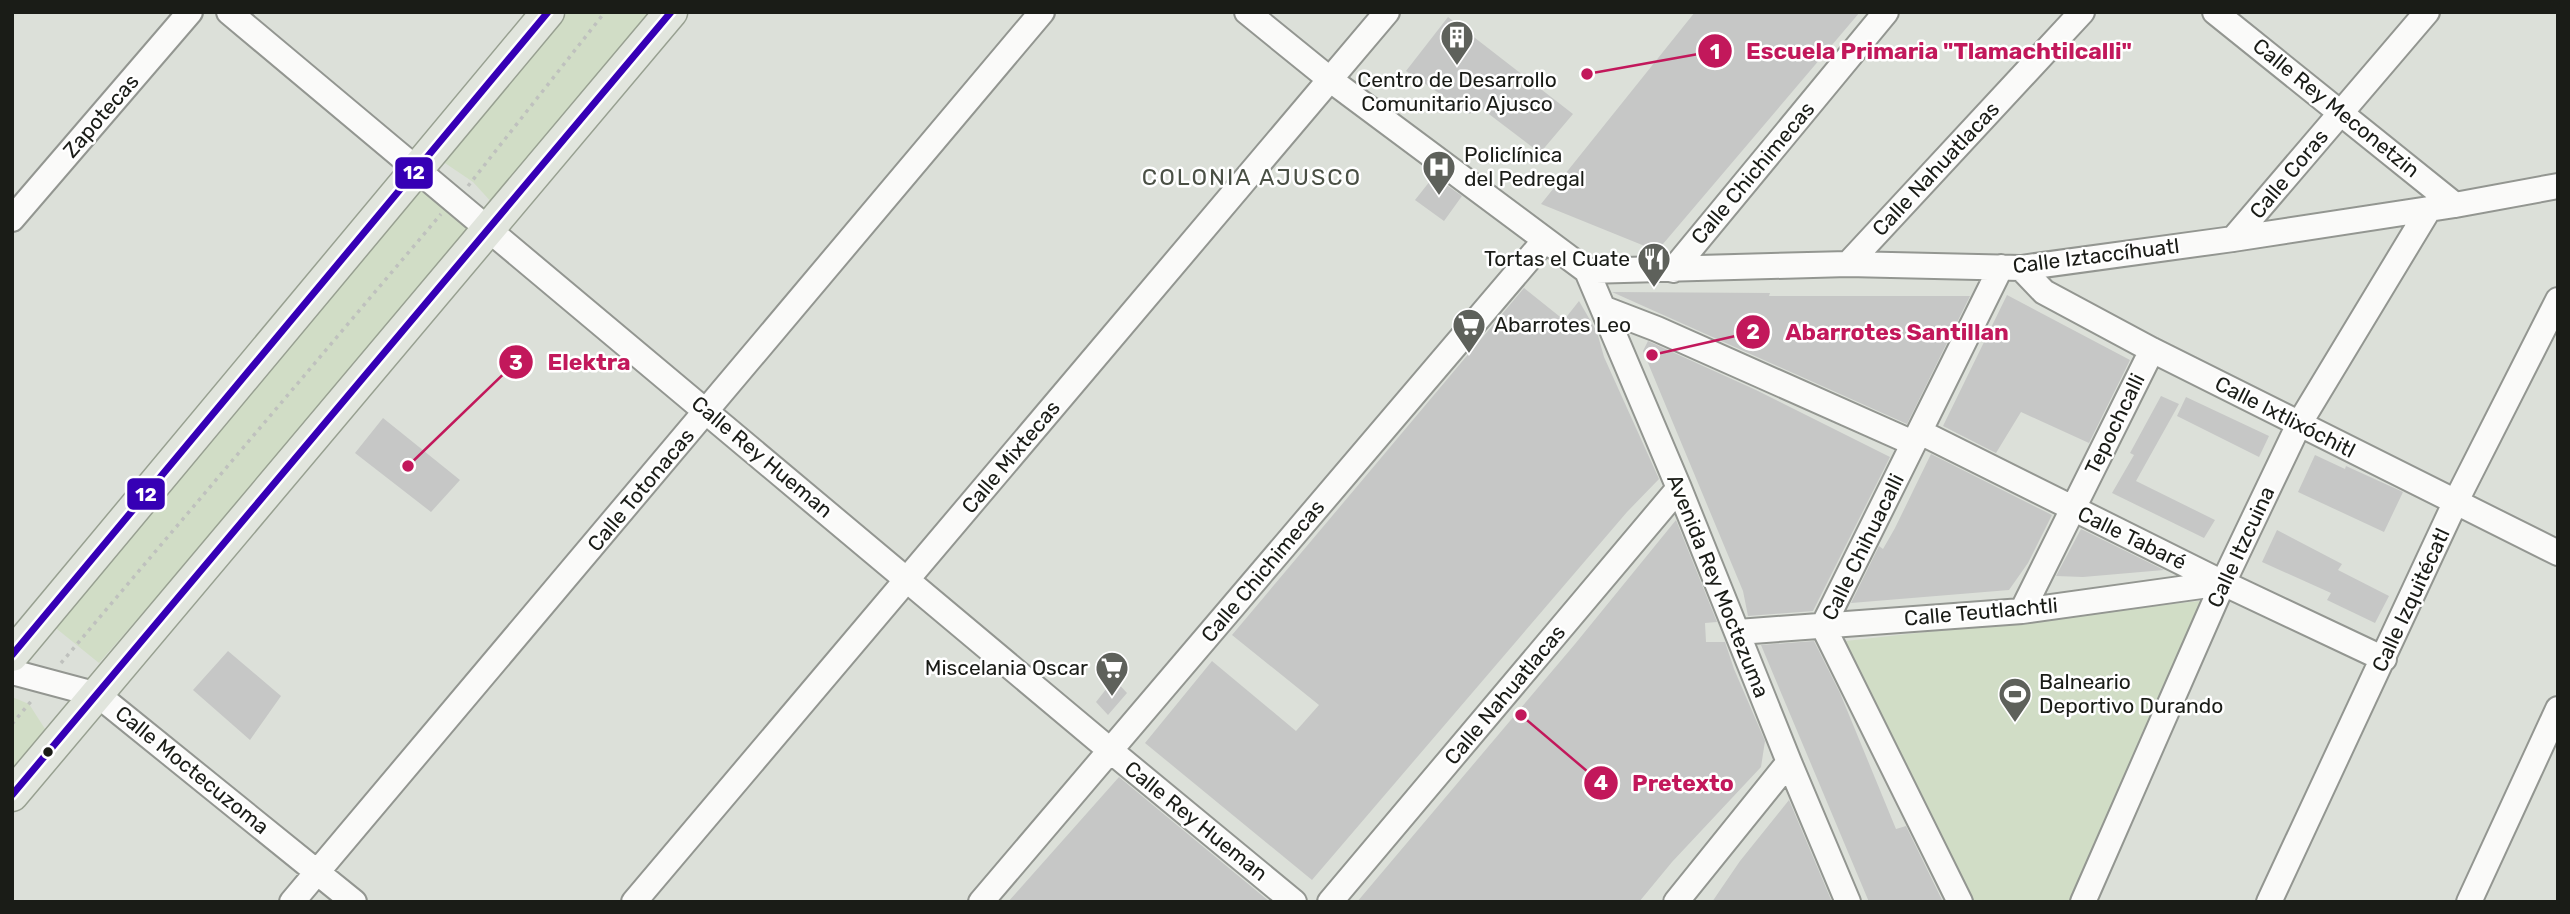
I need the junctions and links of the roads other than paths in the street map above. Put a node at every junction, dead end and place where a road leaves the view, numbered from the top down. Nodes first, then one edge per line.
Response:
1 (190, 12) edge
2 (229, 12) edge
3 (548, 12) edge
4 (671, 12) edge
5 (1042, 12) edge
6 (1247, 12) edge
7 (1387, 12) edge
8 (1886, 12) edge
9 (2082, 12) edge
10 (2216, 12) edge
11 (2427, 12) edge
12 (1332, 81) junction
13 (2342, 111) junction
14 (417, 168) junction
15 (2558, 186) edge
16 (2455, 205) junction
17 (2429, 209) junction
18 (12, 219) edge
19 (489, 230) junction
20 (2233, 239) junction
21 (1545, 240) junction
22 (1848, 264) junction
23 (2011, 268) junction
24 (1673, 270) junction
25 (1587, 271) junction
26 (2558, 300) edge
27 (1605, 309) junction
28 (2152, 350) junction
29 (707, 412) junction
30 (2299, 424) junction
31 (1916, 438) junction
32 (1679, 488) junction
33 (2455, 503) junction
34 (2073, 509) junction
35 (2558, 553) edge
36 (907, 579) junction
37 (2223, 583) junction
38 (2022, 611) junction
39 (1823, 626) junction
40 (1738, 632) junction
41 (12, 656) edge
42 (2384, 659) junction
43 (12, 672) edge
44 (98, 695) junction
45 (2558, 709) edge
46 (1111, 751) junction
47 (1788, 762) junction
48 (12, 795) edge
49 (318, 872) junction
50 (292, 902) edge
51 (354, 902) edge
52 (634, 902) edge
53 (981, 902) edge
54 (1294, 902) edge
55 (1330, 902) edge
56 (1676, 902) edge
57 (1848, 902) edge
58 (1960, 902) edge
59 (2083, 902) edge
60 (2269, 902) edge
61 (2469, 902) edge

1 - 18 street, Zapotecas
2 - 14 street, Calle Rey Hueman
3 - 14 main road
4 - 19 main road
5 - 29 street, Calle Totonacas
6 - 12 street
7 - 12 street, Calle Mixtecas
8 - 24 street, Calle Chichimecas
9 - 22 street, Calle Nahuatlacas
10 - 13 street, Calle Rey Meconetzin
11 - 13 street, Calle Coras
12 - 21 street
12 - 36 street, Calle Mixtecas
13 - 16 street, Calle Rey Meconetzin
13 - 20 street, Calle Coras
14 - 19 street, Calle Rey Hueman
14 - 41 main road
15 - 16 street, Calle Iztaccíhuatl
16 - 17 street, Calle Iztaccíhuatl
17 - 20 street, Calle Iztaccíhuatl
17 - 30 street, Calle Itzcuina
19 - 29 street, Calle Rey Hueman
19 - 44 main road
20 - 23 street, Calle Iztaccíhuatl
21 - 25 street
21 - 46 street, Calle Chichimecas
22 - 23 street, Calle Iztaccíhuatl
22 - 24 street, Calle Iztaccíhuatl
23 - 28 street, Calle Ixtlixóchitl
23 - 31 street, Calle Chihuacalli
24 - 25 street, Calle Iztaccíhuatl
25 - 27 street, Avenida Rey Moctezuma
26 - 33 street, Calle Izquitécatl
27 - 31 street, Calle Tabaré
27 - 32 street, Avenida Rey Moctezuma
28 - 30 street, Calle Ixtlixóchitl
28 - 34 street, Tepochcalli
29 - 36 street, Calle Rey Hueman
29 - 49 street, Calle Totonacas
30 - 33 street, Calle Ixtlixóchitl
30 - 37 street, Calle Itzcuina
31 - 34 street, Calle Tabaré
31 - 39 street, Calle Chihuacalli
32 - 40 street, Avenida Rey Moctezuma
32 - 55 street, Calle Nahuatlacas
33 - 35 street, Calle Ixtlixóchitl
33 - 42 street, Calle Izquitécatl
34 - 37 street, Calle Tabaré
34 - 38 street, Tepochcalli
36 - 46 street, Calle Rey Hueman
36 - 52 street, Calle Mixtecas
37 - 38 street, Calle Teutlachtli
37 - 42 street, Calle Tabaré
37 - 59 street, Calle Itzcuina
38 - 39 street, Calle Teutlachtli
39 - 40 street, Calle Teutlachtli
39 - 58 street, Calle Chihuacalli
40 - 47 street, Avenida Rey Moctezuma
42 - 60 street, Calle Izquitécatl
43 - 44 street, Calle Moctecuzoma
44 - 48 main road
44 - 49 street, Calle Moctecuzoma
45 - 61 street
46 - 53 street, Calle Chichimecas
46 - 54 street, Calle Rey Hueman
47 - 56 street
47 - 57 street, Avenida Rey Moctezuma
49 - 50 street, Calle Totonacas
49 - 51 street, Calle Moctecuzoma

